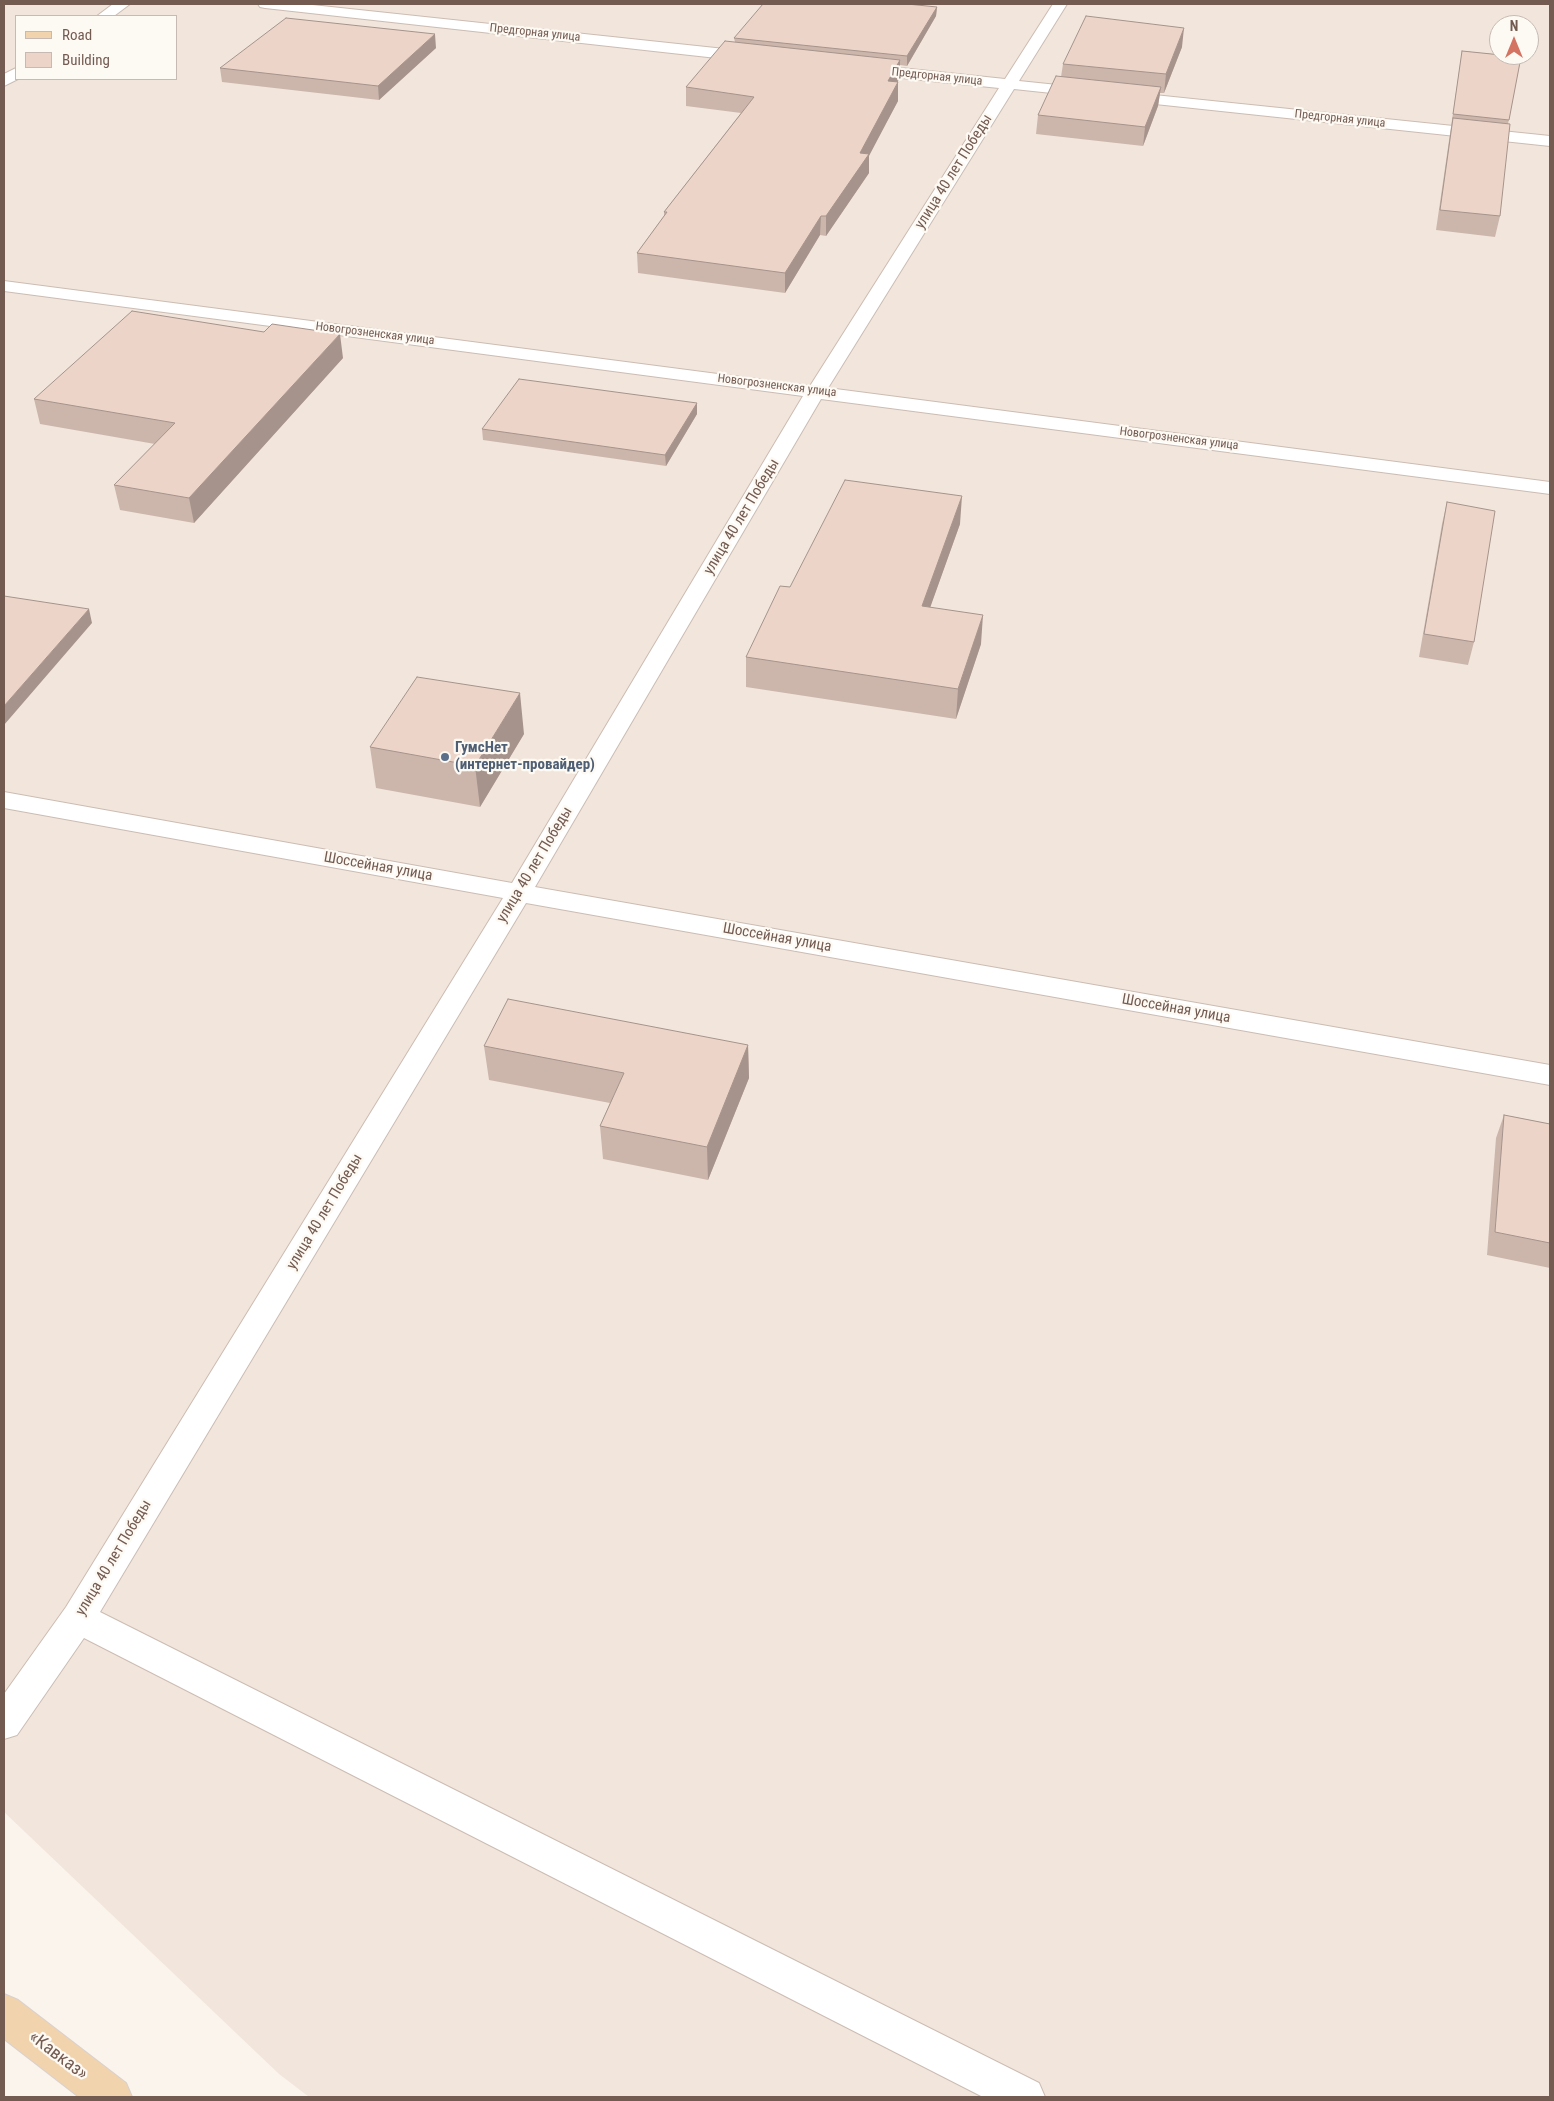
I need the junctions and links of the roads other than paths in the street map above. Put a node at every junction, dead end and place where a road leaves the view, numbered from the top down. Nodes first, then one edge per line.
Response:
1 (123, 4) edge
2 (265, 4) edge
3 (1060, 4) edge
4 (106, 15) edge
5 (771, 59) edge
6 (850, 67) edge
7 (15, 74) edge
8 (4, 81) edge
9 (1009, 85) junction
10 (1550, 141) edge
11 (4, 286) edge
12 (816, 391) junction
13 (1550, 488) edge
14 (4, 800) edge
15 (519, 893) junction
16 (1550, 1075) edge
17 (78, 1618) junction
18 (4, 1723) edge
19 (4, 2014) edge
20 (112, 2097) edge
21 (1025, 2097) edge

1 - 4 street
2 - 5 street, Предгорная улица
3 - 9 street, улица 40 лет Победы
6 - 9 street, Предгорная улица
7 - 8 street
9 - 10 street, Предгорная улица
9 - 12 street, улица 40 лет Победы
11 - 12 street, Новогрозненская улица
12 - 13 street, Новогрозненская улица
12 - 15 street, улица 40 лет Победы
14 - 15 street, Шоссейная улица
15 - 16 street, Шоссейная улица
15 - 17 street, улица 40 лет Победы
17 - 18 street, улица 40 лет Победы
17 - 21 street
19 - 20 main road, «Кавказ»

